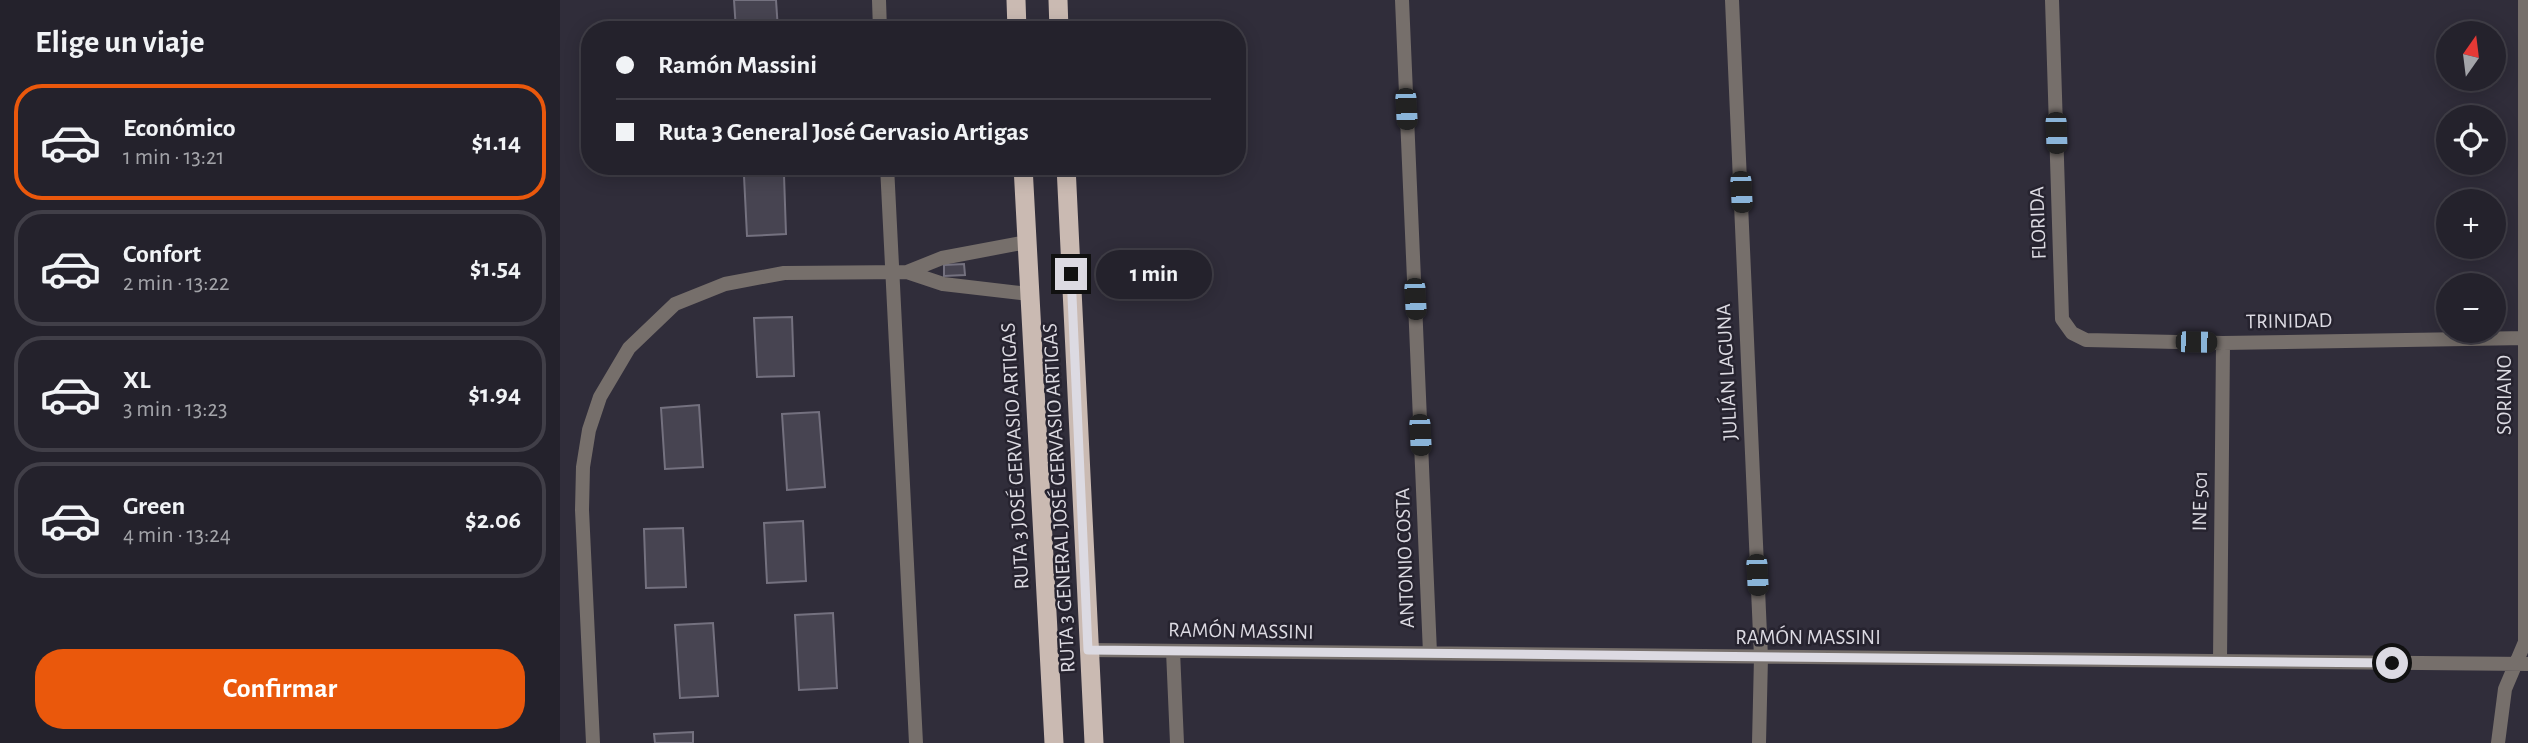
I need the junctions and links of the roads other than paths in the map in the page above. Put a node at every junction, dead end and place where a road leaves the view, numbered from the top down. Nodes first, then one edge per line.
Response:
1 (879, 0) edge
2 (1016, 0) edge
3 (1058, 0) edge
4 (1402, 0) edge
5 (1732, 0) edge
6 (2052, 0) edge
7 (2525, 0) edge
8 (880, 21) edge
9 (1017, 21) edge
10 (1059, 21) edge
11 (888, 175) edge
12 (1023, 175) edge
13 (1066, 175) edge
14 (1027, 243) junction
15 (900, 271) junction
16 (1030, 294) junction
17 (2062, 320) joint
18 (2526, 338) junction
19 (2223, 343) junction
20 (1088, 650) junction
21 (1173, 651) junction
22 (1430, 653) junction
23 (1761, 657) junction
24 (2220, 661) junction
25 (2522, 664) edge
26 (593, 743) edge
27 (916, 743) edge
28 (1054, 743) edge
29 (1094, 743) edge
30 (1177, 743) edge
31 (1759, 743) edge
32 (2498, 743) edge

1 - 8 street
2 - 9 highway
3 - 10 highway
4 - 22 street, ANTONIO COSTA
5 - 23 street, JULIÁN LAGUNA
6 - 17 street, FLORIDA
7 - 18 street, SORIANO
11 - 15 street
12 - 14 highway, RUTA 3 JOSÉ GERVASIO ARTIGAS
13 - 20 highway, RUTA 3 GENERAL JOSÉ GERVASIO ARTIGAS
14 - 15 street
14 - 16 highway, RUTA 3 JOSÉ GERVASIO ARTIGAS
15 - 16 street
15 - 26 street
15 - 27 street
16 - 28 highway, RUTA 3 JOSÉ GERVASIO ARTIGAS
17 - 19 street, TRINIDAD
18 - 19 street, TRINIDAD
18 - 25 street, SORIANO
19 - 24 street, INE 501
20 - 21 street, RAMÓN MASSINI
20 - 29 highway, RUTA 3 GENERAL JOSÉ GERVASIO ARTIGAS
21 - 22 street, RAMÓN MASSINI
21 - 30 street
22 - 23 street, RAMÓN MASSINI
23 - 24 street, RAMÓN MASSINI
23 - 31 street, JULIÁN LAGUNA
24 - 25 street, RAMÓN MASSINI
25 - 32 street, SORIANO

